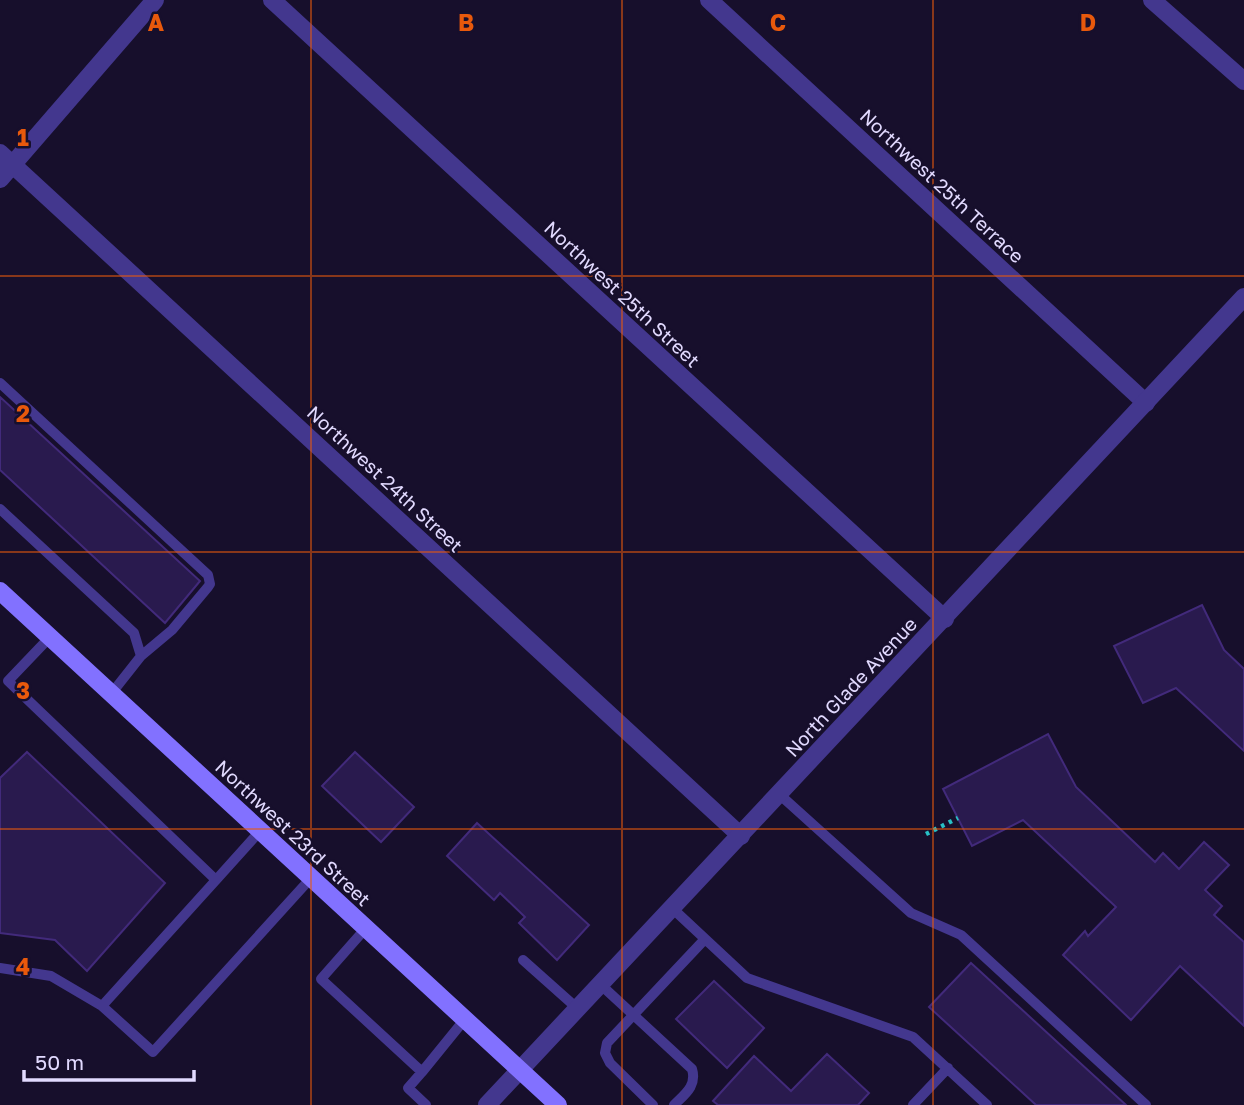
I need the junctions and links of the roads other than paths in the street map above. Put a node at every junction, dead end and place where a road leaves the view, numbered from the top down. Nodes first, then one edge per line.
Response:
1 (155, 0) edge
2 (272, 0) edge
3 (709, 0) edge
4 (1152, 0) edge
5 (1244, 81) edge
6 (6, 159) edge
7 (0, 179) edge
8 (1244, 297) edge
9 (0, 383) edge
10 (1146, 403) junction
11 (0, 509) edge
12 (0, 591) edge
13 (944, 618) junction
14 (50, 637) junction
15 (141, 656) junction
16 (8, 681) junction
17 (0, 691) edge
18 (111, 694) junction
19 (779, 794) junction
20 (260, 831) junction
21 (741, 836) junction
22 (311, 877) junction
23 (216, 880) junction
24 (672, 908) junction
25 (366, 928) junction
26 (705, 939) junction
27 (523, 960) dead end
28 (0, 968) edge
29 (601, 985) junction
30 (102, 1006) junction
31 (578, 1009) junction
32 (633, 1016) junction
33 (465, 1019) junction
34 (947, 1068) junction
35 (521, 1070) junction
36 (422, 1072) junction
37 (426, 1105) edge
38 (487, 1105) edge
39 (558, 1105) edge
40 (653, 1105) edge
41 (674, 1105) edge
42 (913, 1105) edge
43 (987, 1105) edge
44 (1146, 1105) edge

1 - 6 street
2 - 13 street, Northwest 25th Street
3 - 10 street, Northwest 25th Terrace
4 - 5 street
6 - 7 street
6 - 21 street, Northwest 24th Street
8 - 10 street, North Glade Avenue
9 - 15 lane
10 - 13 street, North Glade Avenue
11 - 15 lane
12 - 14 main road, Northwest 23rd Street
13 - 19 street, North Glade Avenue
14 - 16 lane
14 - 18 main road, Northwest 23rd Street
15 - 18 lane
16 - 17 lane
16 - 23 lane
18 - 20 main road, Northwest 23rd Street
19 - 21 street, North Glade Avenue
19 - 44 lane
20 - 22 main road, Northwest 23rd Street
20 - 23 lane
21 - 24 street, North Glade Avenue
22 - 25 main road, Northwest 23rd Street
22 - 30 lane
23 - 30 lane
24 - 26 lane
24 - 29 street, North Glade Avenue
25 - 33 main road, Northwest 23rd Street
25 - 36 lane
26 - 32 lane
26 - 34 lane
27 - 31 lane
28 - 30 lane
29 - 31 street, North Glade Avenue
29 - 32 lane
31 - 35 street, North Glade Avenue
32 - 40 lane
32 - 41 lane
33 - 35 main road, Northwest 23rd Street
33 - 36 lane
34 - 42 lane
34 - 43 lane
35 - 38 street, North Glade Avenue
35 - 39 main road, Northwest 23rd Street
36 - 37 lane

